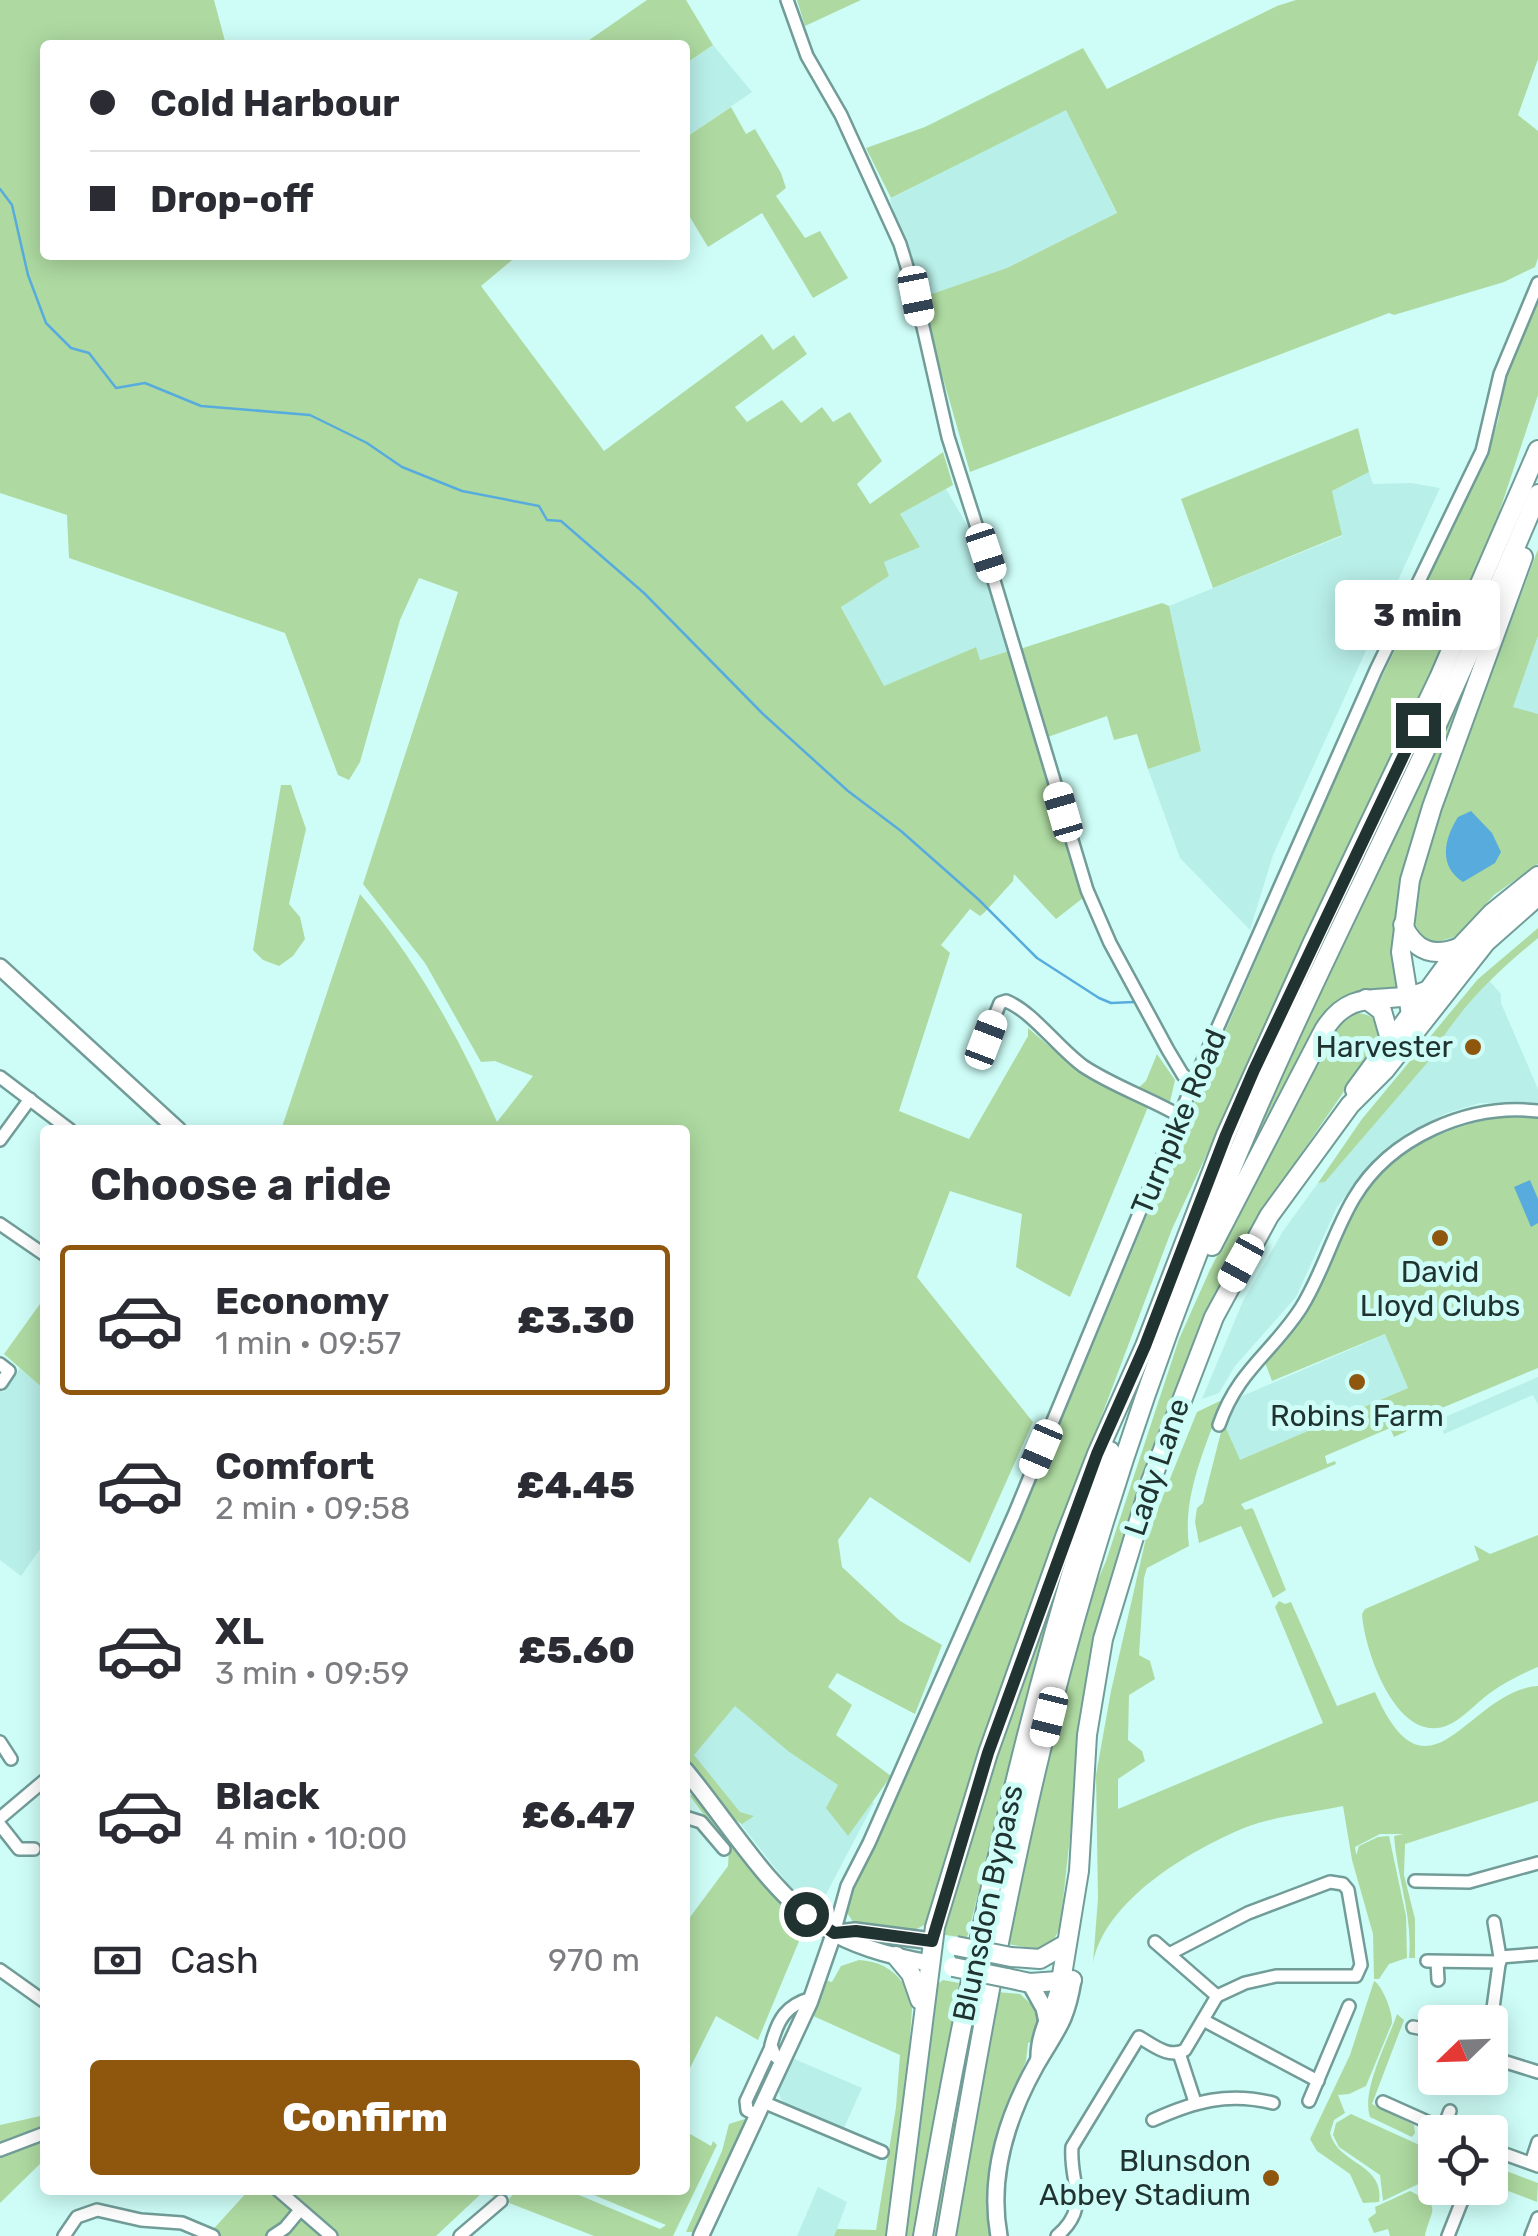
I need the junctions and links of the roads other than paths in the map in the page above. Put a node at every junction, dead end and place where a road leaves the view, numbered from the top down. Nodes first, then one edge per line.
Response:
1 (786, 0) edge
2 (1538, 283) edge
3 (1538, 450) edge
4 (1538, 494) edge
5 (1538, 514) edge
6 (1538, 876) edge
7 (1538, 896) edge
8 (1403, 925) junction
9 (1469, 949) junction
10 (0, 967) edge
11 (1366, 999) junction
12 (1415, 999) junction
13 (1414, 1033) junction
14 (1390, 1039) junction
15 (986, 1040) dead end
16 (0, 1077) edge
17 (1194, 1082) junction
18 (30, 1098) junction
19 (1350, 1104) junction
20 (1538, 1111) edge
21 (1180, 1116) junction
22 (64, 1125) edge
23 (173, 1125) edge
24 (0, 1140) edge
25 (0, 1224) edge
26 (40, 1251) edge
27 (40, 1253) edge
28 (29, 1260) dead end
29 (1154, 1346) junction
30 (0, 1364) edge
31 (1, 1383) edge
32 (1219, 1426) dead end
33 (0, 1742) edge
34 (11, 1760) dead end
35 (690, 1780) edge
36 (40, 1784) edge
37 (0, 1818) edge
38 (690, 1818) edge
39 (0, 1826) edge
40 (724, 1848) dead end
41 (34, 1849) dead end
42 (1538, 1864) edge
43 (1079, 1871) junction
44 (1415, 1881) dead end
45 (1494, 1922) dead end
46 (834, 1933) junction
47 (932, 1941) junction
48 (1155, 1942) dead end
49 (1066, 1944) junction
50 (1168, 1954) junction
51 (1538, 1954) edge
52 (896, 1956) junction
53 (1018, 1958) junction
54 (1500, 1960) junction
55 (929, 1963) junction
56 (0, 1970) edge
57 (1065, 1979) junction
58 (1438, 1980) dead end
59 (1030, 1982) junction
60 (1216, 1996) junction
61 (40, 1998) edge
62 (812, 1998) junction
63 (1494, 2005) edge
64 (1349, 2006) dead end
65 (923, 2010) junction
66 (1202, 2020) junction
67 (1047, 2022) junction
68 (1413, 2026) dead end
69 (1418, 2027) edge
70 (771, 2047) junction
71 (1179, 2054) junction
72 (1039, 2059) junction
73 (782, 2062) junction
74 (1508, 2063) edge
75 (1538, 2072) edge
76 (1318, 2081) junction
77 (1309, 2100) dead end
78 (1195, 2102) junction
79 (1383, 2102) dead end
80 (1274, 2103) dead end
81 (760, 2109) junction
82 (1450, 2111) dead end
83 (1449, 2115) edge
84 (1418, 2118) edge
85 (1153, 2120) dead end
86 (40, 2134) edge
87 (1538, 2142) edge
88 (0, 2150) edge
89 (882, 2152) dead end
90 (1508, 2155) edge
91 (1535, 2164) edge
92 (284, 2195) edge
93 (501, 2201) dead end
94 (1461, 2205) edge
95 (300, 2210) junction
96 (1538, 2218) edge
97 (467, 2234) edge
98 (64, 2236) edge
99 (213, 2236) edge
100 (272, 2236) edge
101 (331, 2236) edge
102 (701, 2236) edge
103 (896, 2236) edge
104 (923, 2236) edge
105 (946, 2236) edge
106 (999, 2236) edge
107 (1057, 2236) edge
108 (1448, 2236) edge
109 (1532, 2236) edge

1 - 17 street
2 - 17 street, Turnpike Road
3 - 29 main road
4 - 29 main road
5 - 8 main road
6 - 9 main road
7 - 9 main road
8 - 9 main road
8 - 12 main road
9 - 12 main road
9 - 13 main road, Lady Lane
10 - 23 main road
11 - 12 main road
11 - 14 main road
11 - 29 main road
12 - 13 main road
12 - 14 main road, Lady Lane
13 - 19 main road, Lady Lane
14 - 19 main road, Lady Lane
15 - 21 street
16 - 18 street
17 - 21 street, Turnpike Road
18 - 22 street
18 - 24 street
19 - 43 main road, Lady Lane
20 - 32 street
21 - 46 street, Turnpike Road
25 - 26 street
27 - 28 street
29 - 47 main road
29 - 104 main road, Blunsdon Bypass
29 - 105 main road, Blunsdon Bypass
30 - 31 street
33 - 34 street
35 - 46 main road
36 - 37 street
38 - 40 street
39 - 41 street
42 - 44 street
43 - 49 main road, Lady Lane
43 - 57 main road, Lady Lane
45 - 54 street
46 - 47 main road
46 - 52 main road
46 - 62 street, Turnpike Road
47 - 53 main road, bridge
47 - 55 main road
48 - 50 street
49 - 53 main road
49 - 57 main road, Lady Lane
50 - 60 street
50 - 60 street
51 - 54 street
52 - 55 main road
52 - 65 main road
53 - 57 main road
54 - 58 street
54 - 63 street
55 - 59 main road, bridge
55 - 65 main road
56 - 61 street
57 - 59 main road
57 - 67 main road, Lady Lane
57 - 72 main road, Lady Lane
59 - 67 main road
60 - 66 street
62 - 70 street
62 - 73 street, Turnpike Road
64 - 76 street
65 - 103 main road
66 - 71 street
66 - 76 street
67 - 72 main road, Lady Lane
68 - 69 street
70 - 73 street
70 - 81 street
71 - 78 street
71 - 107 street
72 - 106 main road, Lady Lane
73 - 81 street, Turnpike Road
74 - 75 street
76 - 77 street
78 - 80 street
78 - 85 street
79 - 84 street
81 - 89 street
81 - 102 street, Turnpike Road
82 - 83 street
86 - 88 street
87 - 91 street
90 - 91 street
92 - 95 street
93 - 97 street
94 - 108 street
95 - 100 street
95 - 101 street
96 - 109 street
98 - 99 street

